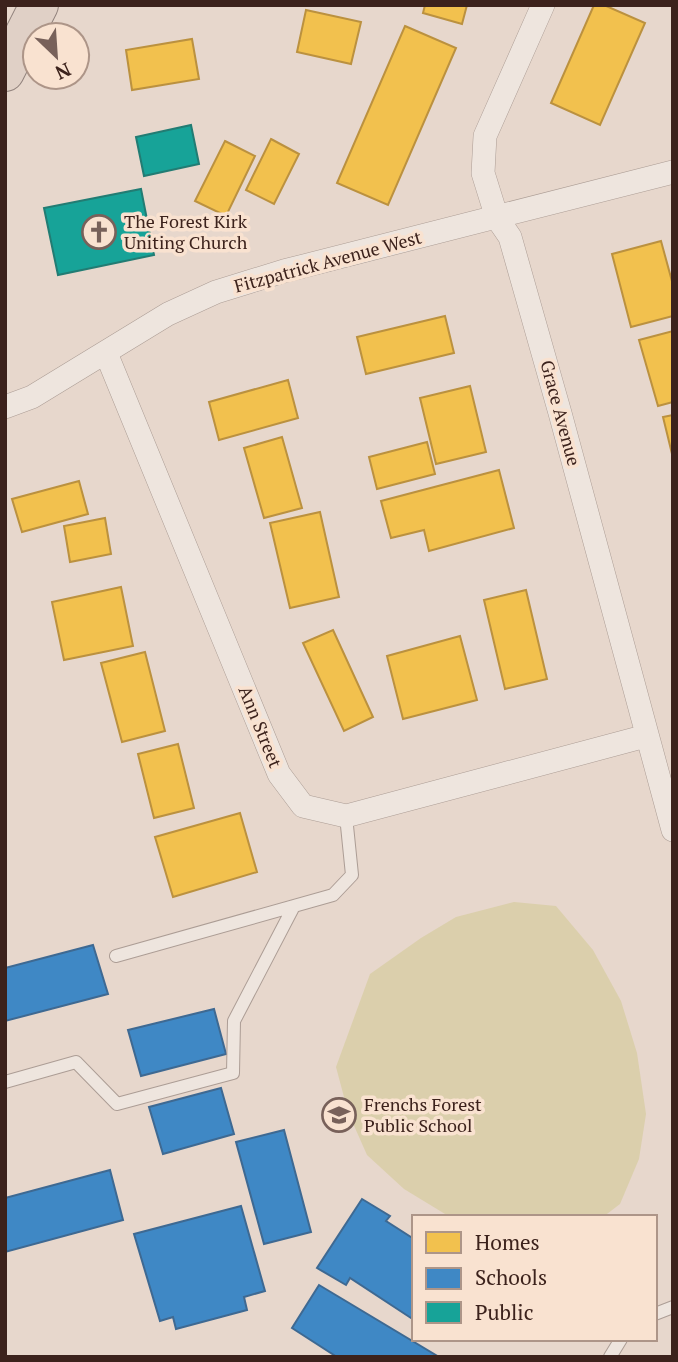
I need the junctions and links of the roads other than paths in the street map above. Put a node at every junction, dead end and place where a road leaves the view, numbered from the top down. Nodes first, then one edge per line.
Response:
1 (40, 5) edge
2 (543, 5) edge
3 (5, 72) edge
4 (673, 172) edge
5 (497, 218) junction
6 (106, 353) junction
7 (5, 407) edge
8 (646, 736) junction
9 (346, 816) junction
10 (673, 831) edge
11 (294, 906) junction
12 (116, 956) dead end
13 (5, 1082) edge
14 (620, 1341) edge
15 (610, 1357) edge

1 - 3 highway
2 - 5 street, Grace Avenue
4 - 5 street, Fitzpatrick Avenue West
5 - 6 street, Fitzpatrick Avenue West
5 - 8 street, Grace Avenue
6 - 7 street, Fitzpatrick Avenue West
6 - 9 street, Ann Street
8 - 9 street, Ann Street
8 - 10 street, Grace Avenue
9 - 11 lane
11 - 12 lane
11 - 13 lane
14 - 15 lane

